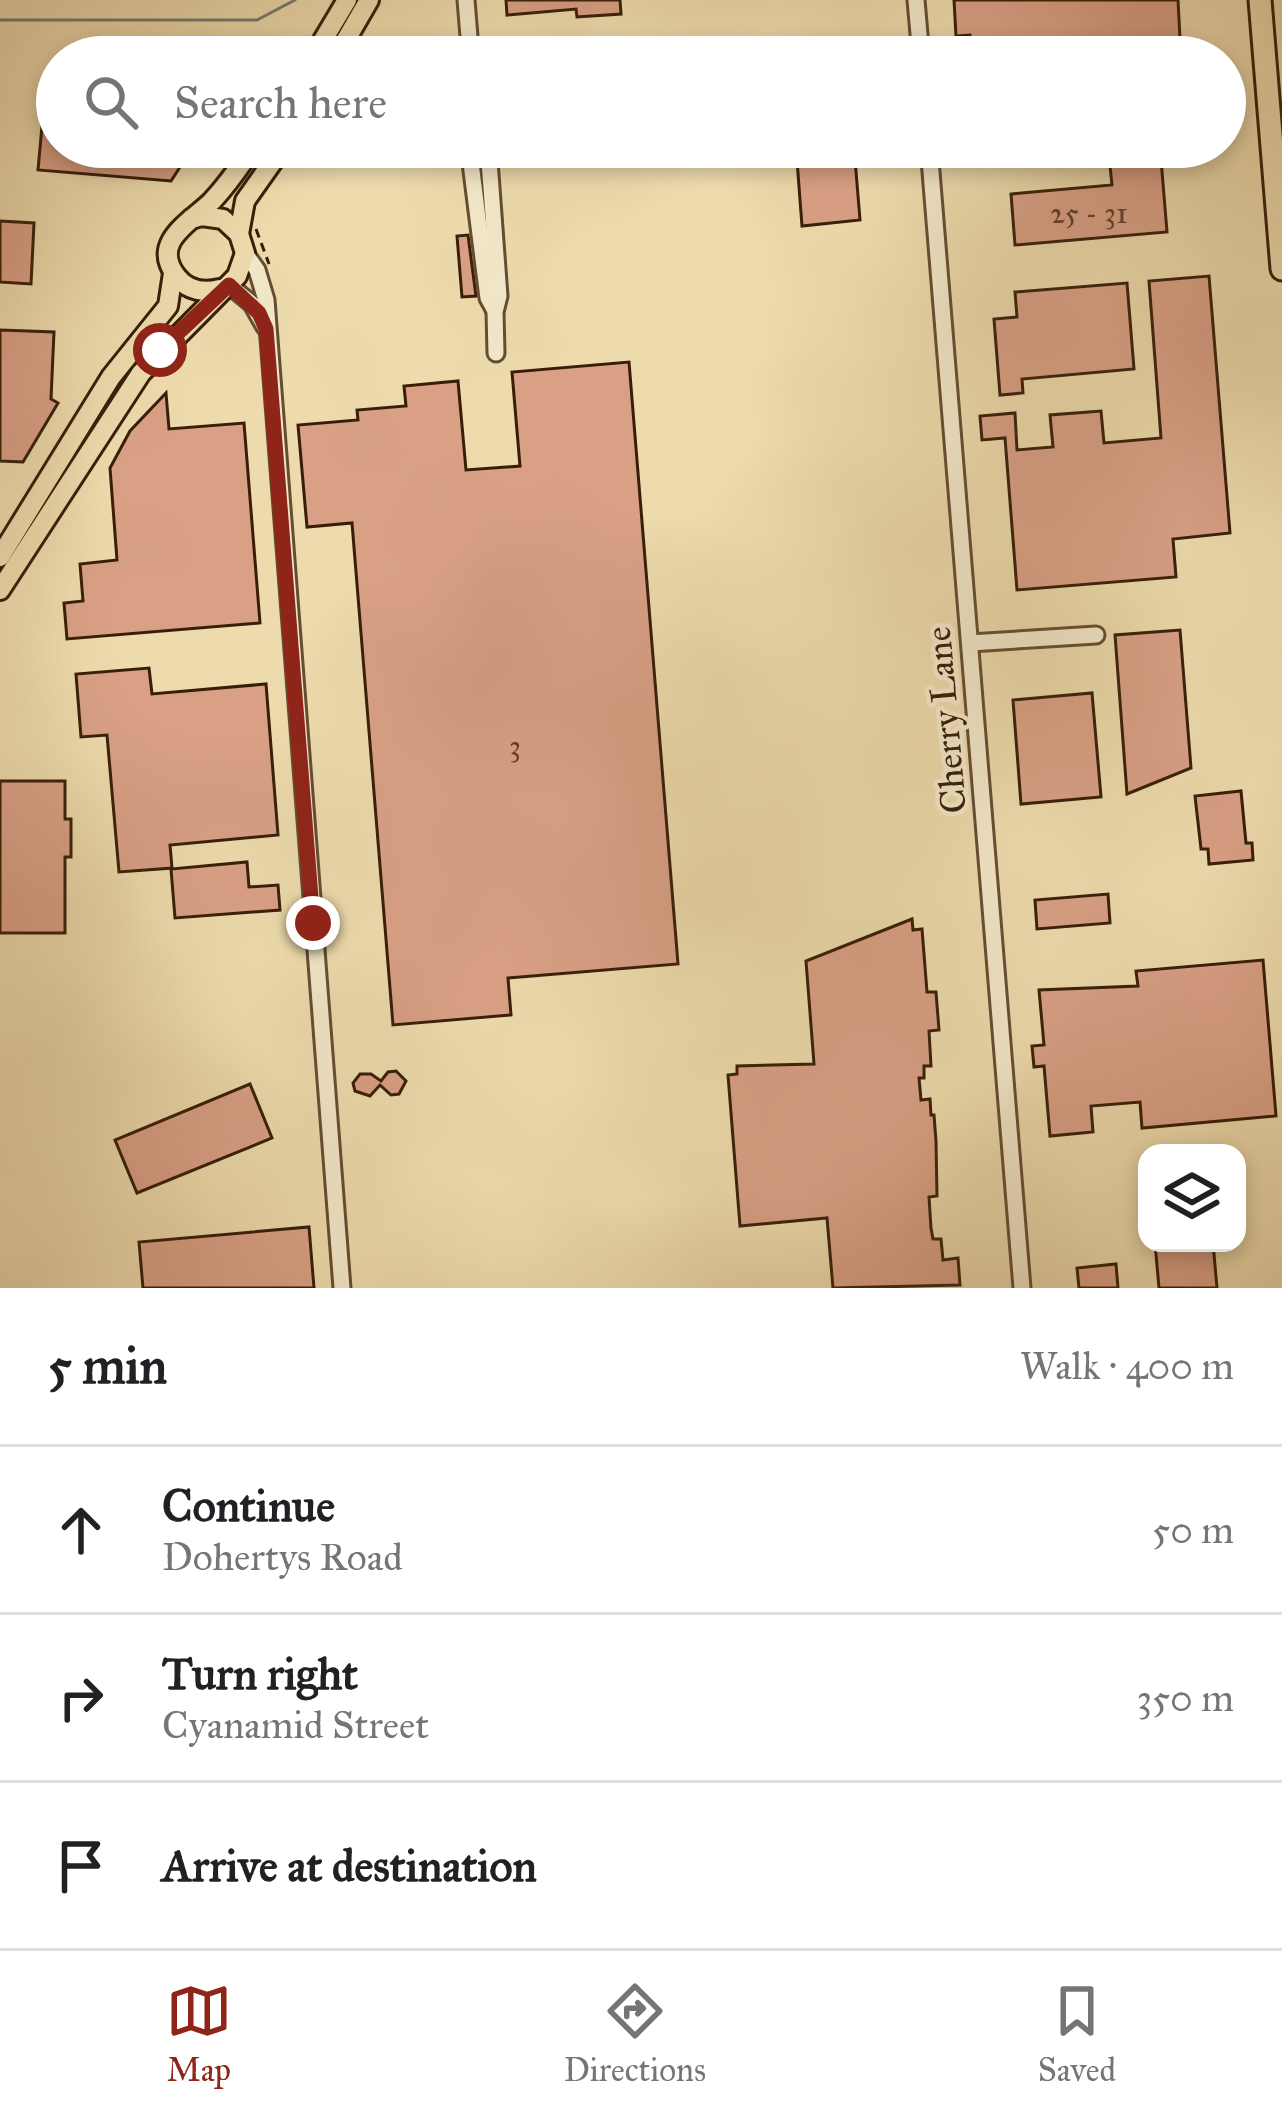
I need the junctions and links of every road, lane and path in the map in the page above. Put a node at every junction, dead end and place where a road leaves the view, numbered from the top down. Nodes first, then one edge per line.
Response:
1 (346, 0) edge
2 (369, 0) edge
3 (466, 0) edge
4 (916, 0) edge
5 (1260, 0) edge
6 (325, 36) edge
7 (348, 36) edge
8 (470, 36) edge
9 (919, 36) edge
10 (237, 168) edge
11 (268, 168) edge
12 (472, 168) edge
13 (490, 168) edge
14 (930, 168) edge
15 (255, 218) dead end
16 (191, 219) junction
17 (242, 243) junction
18 (1282, 269) edge
19 (173, 273) junction
20 (268, 274) dead end
21 (225, 287) junction
22 (495, 312) junction
23 (266, 329) junction
24 (496, 352) dead end
25 (0, 557) edge
26 (0, 590) edge
27 (1096, 635) dead end
28 (970, 643) junction
29 (342, 1288) edge
30 (1022, 1288) edge

1 - 6 main road
2 - 7 main road
3 - 8 street
4 - 9 street
5 - 18 highway
10 - 16 main road
11 - 17 main road
12 - 22 street
13 - 22 street
14 - 28 street, Cherry Lane
15 - 20 path
16 - 17 main road
16 - 19 main road
17 - 21 main road
17 - 23 street
19 - 21 main road
19 - 25 main road
21 - 23 street
21 - 26 main road
22 - 24 street
23 - 29 street
27 - 28 street
28 - 30 street, Cherry Lane

